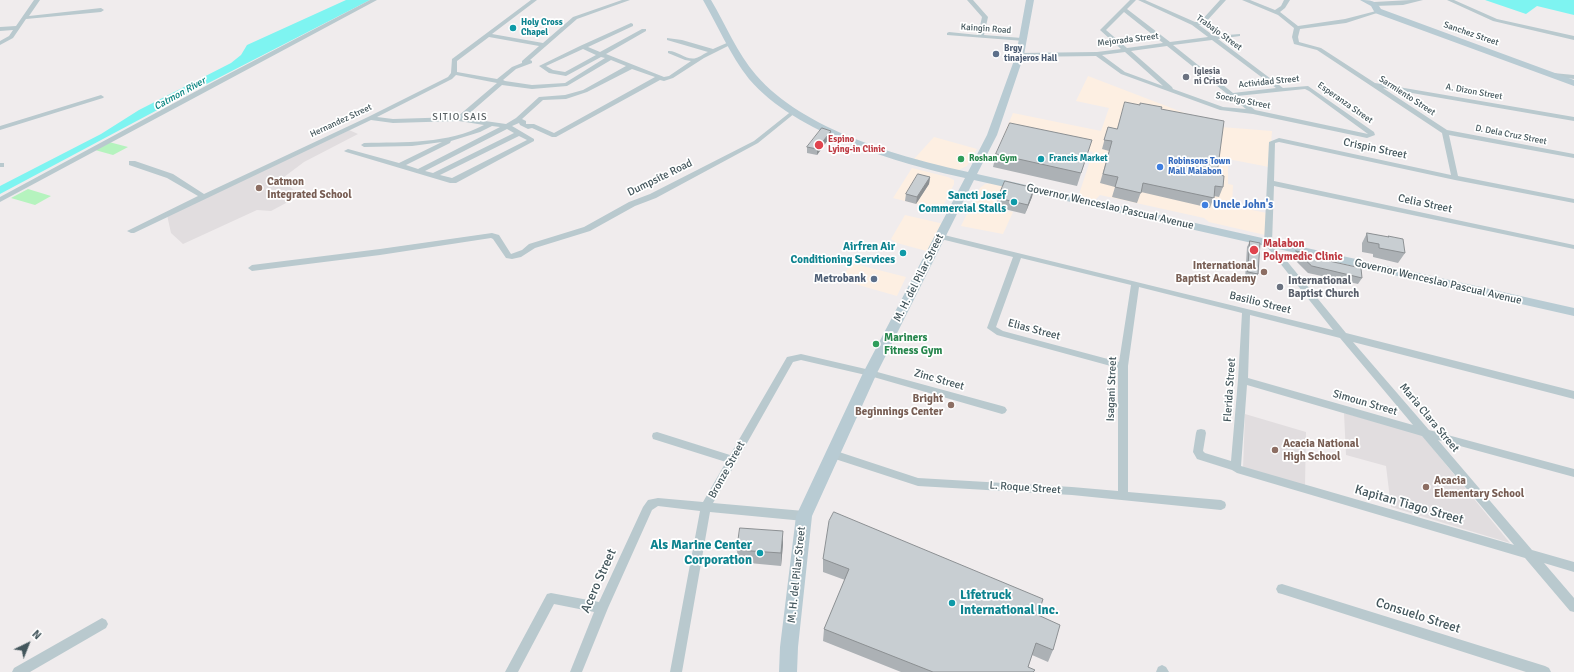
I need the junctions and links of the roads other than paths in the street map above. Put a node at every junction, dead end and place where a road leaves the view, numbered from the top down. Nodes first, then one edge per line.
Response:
1 (38, 0) edge
2 (374, 0) edge
3 (534, 0) edge
4 (627, 0) edge
5 (707, 0) edge
6 (970, 0) edge
7 (1030, 0) edge
8 (1133, 0) edge
9 (1141, 0) edge
10 (1223, 0) edge
11 (1245, 0) edge
12 (1287, 0) edge
13 (1364, 0) edge
14 (1420, 0) edge
15 (1450, 0) edge
16 (1254, 1) edge
17 (1376, 8) junction
18 (1124, 9) junction
19 (101, 10) dead end
20 (1276, 12) junction
21 (24, 18) junction
22 (1194, 24) junction
23 (632, 25) dead end
24 (17, 28) junction
25 (1297, 28) junction
26 (0, 29) edge
27 (644, 30) dead end
28 (950, 34) dead end
29 (488, 35) junction
30 (1238, 35) dead end
31 (981, 36) junction
32 (1574, 38) edge
33 (669, 39) dead end
34 (1213, 39) junction
35 (1022, 40) junction
36 (1, 42) edge
37 (731, 44) junction
38 (1169, 44) junction
39 (544, 45) junction
40 (582, 47) junction
41 (1125, 50) junction
42 (714, 51) junction
43 (670, 52) dead end
44 (600, 54) junction
45 (1097, 54) junction
46 (1020, 55) junction
47 (610, 58) junction
48 (535, 60) dead end
49 (697, 60) junction
50 (524, 62) dead end
51 (632, 66) junction
52 (454, 73) junction
53 (1553, 75) junction
54 (660, 77) junction
55 (1574, 77) edge
56 (500, 82) junction
57 (1574, 83) edge
58 (1371, 84) junction
59 (1306, 87) joint
60 (1281, 89) junction
61 (1174, 92) junction
62 (1233, 95) junction
63 (101, 97) dead end
64 (793, 112) junction
65 (1253, 112) junction
66 (370, 118) junction
67 (460, 119) junction
68 (1574, 119) edge
69 (517, 120) junction
70 (490, 124) junction
71 (506, 126) junction
72 (0, 128) edge
73 (1445, 132) junction
74 (519, 133) junction
75 (1372, 135) joint
76 (458, 137) junction
77 (364, 145) dead end
78 (348, 151) dead end
79 (1574, 156) edge
80 (132, 163) dead end
81 (401, 165) junction
82 (419, 171) junction
83 (435, 175) junction
84 (970, 177) junction
85 (1455, 178) junction
86 (1271, 183) junction
87 (204, 197) junction
88 (0, 200) edge
89 (1574, 200) edge
90 (130, 231) dead end
91 (940, 236) junction
92 (1268, 243) junction
93 (1574, 247) edge
94 (1018, 255) junction
95 (252, 268) dead end
96 (1135, 284) junction
97 (1246, 311) junction
98 (1574, 312) edge
99 (1343, 336) junction
100 (1123, 366) junction
101 (870, 373) junction
102 (1243, 380) junction
103 (1574, 394) edge
104 (1002, 410) dead end
105 (1201, 433) dead end
106 (1426, 433) junction
107 (657, 436) dead end
108 (833, 454) junction
109 (732, 460) junction
110 (1236, 468) junction
111 (1574, 473) edge
112 (1123, 496) junction
113 (1221, 505) dead end
114 (706, 506) junction
115 (804, 516) junction
116 (1528, 553) junction
117 (1574, 566) edge
118 (1282, 588) dead end
119 (602, 608) junction
120 (1574, 608) edge
121 (102, 624) dead end
122 (18, 672) edge
123 (511, 672) edge
124 (576, 672) edge
125 (676, 672) edge
126 (788, 672) edge
127 (1545, 672) edge

1 - 21 street
2 - 88 street
3 - 29 street
4 - 39 street
5 - 37 main road, Governor Wenceslao Pascual Avenue
6 - 31 street
7 - 35 main road, M. H. del Pilar Street
8 - 18 street
9 - 22 street, Trabajo Street
10 - 22 street
11 - 16 street
12 - 20 street
13 - 17 main road, Sanchez Street
14 - 17 street
15 - 32 street
16 - 20 street
17 - 25 street
17 - 53 main road, Sanchez Street
18 - 38 street
18 - 41 street
19 - 21 street
20 - 25 street
21 - 24 street
22 - 34 street, Trabajo Street
23 - 40 street
24 - 26 street
24 - 36 street
25 - 58 street, Sarmiento Street
27 - 44 street
28 - 31 street, Kaingin Road
29 - 39 street
29 - 52 street
30 - 34 street, Mejorada Street
31 - 35 street, Kaingin Road
33 - 42 street
34 - 38 street, Mejorada Street
34 - 60 street, Trabajo Street
35 - 46 main road, M. H. del Pilar Street
37 - 42 street
37 - 64 main road, Governor Wenceslao Pascual Avenue
38 - 41 street, Mejorada Street
38 - 62 street
39 - 50 street
40 - 44 street
40 - 44 street
41 - 45 street, Mejorada Street
41 - 61 street
42 - 49 street
43 - 49 street
44 - 47 street
45 - 46 street, Mejorada Street
45 - 61 street, Soceigo Street
46 - 84 main road, M. H. del Pilar Street
47 - 51 street
47 - 56 street
48 - 56 street
49 - 54 street
51 - 54 street
51 - 69 street
52 - 56 street
52 - 66 street, Hernandez Street
53 - 55 street
53 - 57 main road, Sanchez Street
54 - 69 street
56 - 67 street
58 - 68 street, A. Dizon Street
58 - 73 street, Sarmiento Street
59 - 60 street, Actividad Street
59 - 75 street, Esperanza Street
60 - 62 street, Actividad Street
61 - 65 street, Soceigo Street
62 - 65 street
63 - 72 street
64 - 84 main road, Governor Wenceslao Pascual Avenue
64 - 95 street, Dumpsite Road
65 - 75 street, Soceigo Street
66 - 67 street
66 - 87 street, Hernandez Street
67 - 70 street
69 - 71 street
70 - 71 street
70 - 76 street
71 - 74 street
71 - 82 street
73 - 79 street, D. Dela Cruz Street
73 - 85 street
74 - 83 street
74 - 83 street
76 - 77 street
76 - 81 street
78 - 81 street
80 - 87 street
81 - 82 street
82 - 83 street
84 - 91 main road, M. H. del Pilar Street
84 - 92 main road, Governor Wenceslao Pascual Avenue
85 - 86 street, Crispin Street
85 - 89 street, Crispin Street
86 - 92 street, Crispin Street
86 - 93 street, Celia Street
87 - 90 street, Hernandez Street
91 - 94 street, Basilio Street
91 - 101 main road, M. H. del Pilar Street
92 - 98 main road, Governor Wenceslao Pascual Avenue
92 - 99 street, Maria Clara Street
94 - 96 street, Basilio Street
94 - 100 street, Elias Street
96 - 97 street, Basilio Street
96 - 100 street, Isagani Street
97 - 99 street, Basilio Street
97 - 102 street, Flerida Street
99 - 103 street, Basilio Street
99 - 106 street, Maria Clara Street
100 - 112 street, Isagani Street
101 - 104 street, Zinc Street
101 - 108 main road, M. H. del Pilar Street
101 - 109 street, Bronze Street
102 - 106 street, Simoun Street
102 - 110 street, Flerida Street
105 - 110 street, Kapitan Tiago Street
106 - 111 street, Simoun Street
106 - 116 street, Maria Clara Street
107 - 109 street
108 - 112 street, L. Roque Street
108 - 115 main road, M. H. del Pilar Street
109 - 114 street, Bronze Street
110 - 116 street, Kapitan Tiago Street
112 - 113 street, L. Roque Street
114 - 115 street
114 - 119 street, Acero Street
114 - 125 street, Bronze Street
115 - 126 main road, M. H. del Pilar Street
116 - 117 street, Kapitan Tiago Street
116 - 120 street, Maria Clara Street
118 - 127 street, Consuelo Street
119 - 123 street
119 - 124 street, Acero Street
121 - 122 street

